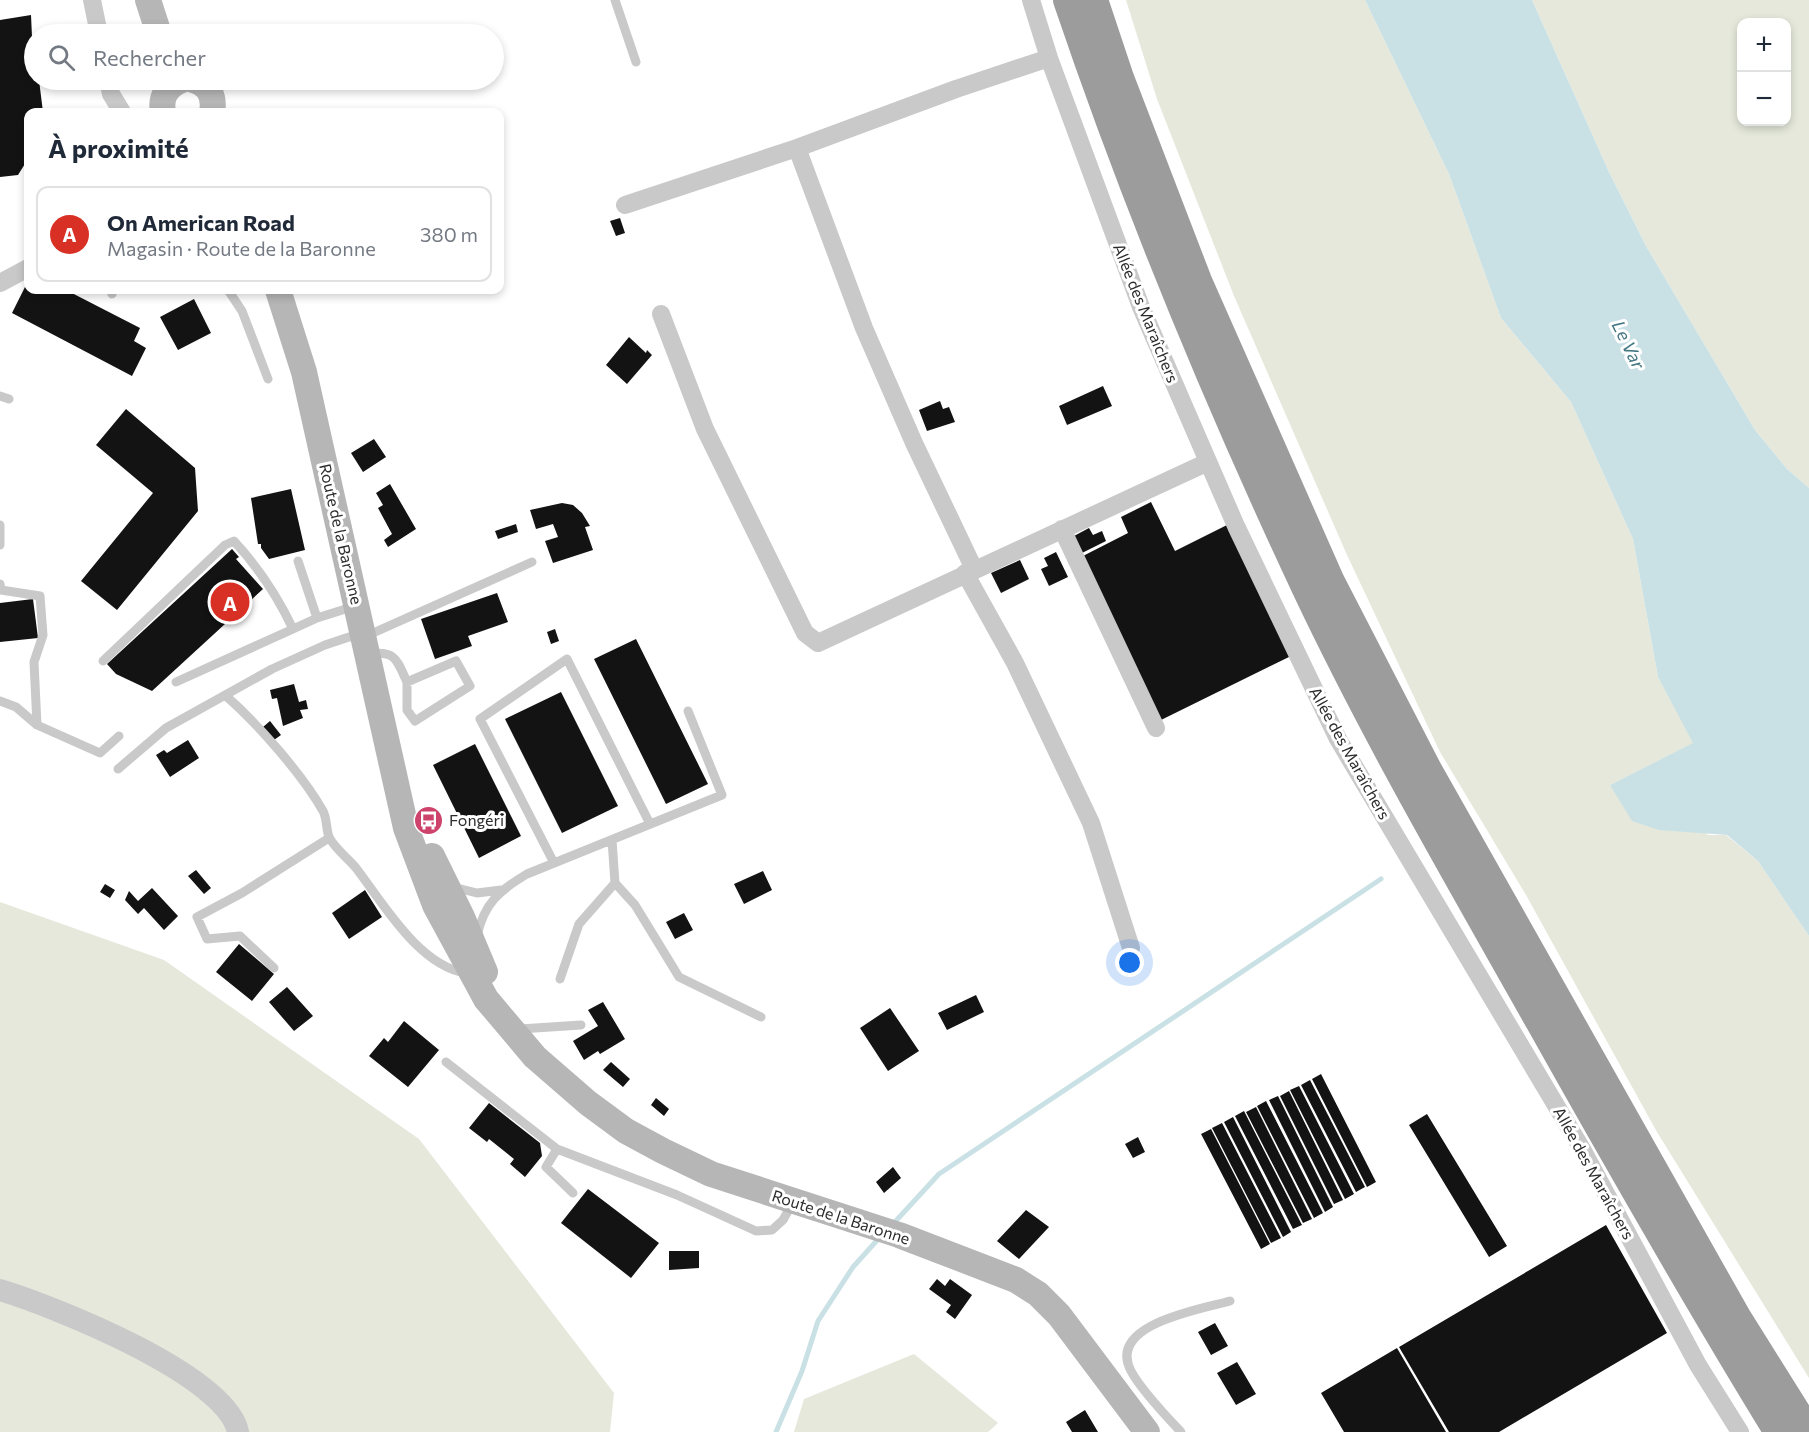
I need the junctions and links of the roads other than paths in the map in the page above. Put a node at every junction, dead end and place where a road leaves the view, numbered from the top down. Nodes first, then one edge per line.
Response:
1 (92, 0) edge
2 (148, 0) edge
3 (615, 0) edge
4 (1031, 0) edge
5 (1068, 0) edge
6 (1093, 0) edge
7 (97, 24) edge
8 (156, 24) edge
9 (1049, 58) junction
10 (636, 62) dead end
11 (110, 90) edge
12 (208, 90) edge
13 (120, 108) edge
14 (213, 108) edge
15 (796, 148) junction
16 (625, 205) dead end
17 (24, 270) edge
18 (0, 283) edge
19 (231, 294) edge
20 (279, 294) edge
21 (661, 314) dead end
22 (268, 379) dead end
23 (1208, 462) junction
24 (0, 525) edge
25 (1062, 529) junction
26 (0, 545) edge
27 (298, 561) dead end
28 (532, 562) dead end
29 (970, 571) junction
30 (0, 584) edge
31 (357, 606) junction
32 (317, 618) junction
33 (292, 629) junction
34 (366, 645) junction
35 (103, 661) dead end
36 (176, 682) dead end
37 (407, 682) junction
38 (226, 696) junction
39 (0, 701) edge
40 (688, 711) dead end
41 (37, 725) junction
42 (1156, 728) dead end
43 (119, 736) dead end
44 (118, 769) dead end
45 (396, 780) junction
46 (650, 824) junction
47 (329, 838) junction
48 (612, 840) junction
49 (554, 863) junction
50 (439, 874) junction
51 (615, 883) junction
52 (501, 890) junction
53 (435, 904) junction
54 (488, 905) junction
55 (462, 917) junction
56 (476, 948) junction
57 (1131, 948) dead end
58 (274, 968) dead end
59 (470, 973) junction
60 (560, 979) dead end
61 (760, 1017) dead end
62 (581, 1024) dead end
63 (513, 1031) junction
64 (446, 1062) dead end
65 (557, 1149) junction
66 (573, 1193) dead end
67 (794, 1202) junction
68 (0, 1290) edge
69 (1230, 1301) dead end
70 (238, 1432) edge
71 (1147, 1432) edge
72 (1181, 1432) edge
73 (1740, 1432) edge
74 (1779, 1432) edge
75 (1808, 1432) edge

1 - 7 street
2 - 8 main road
3 - 10 lane
4 - 9 street, Allée des Maraîchers
5 - 74 highway
6 - 75 highway
9 - 15 street
9 - 23 street, Allée des Maraîchers
11 - 13 street
12 - 14 main road
15 - 16 street
15 - 29 street
17 - 18 street
19 - 22 lane
20 - 31 main road, Route de la Baronne
21 - 29 street
23 - 25 street
23 - 73 street, Allée des Maraîchers
24 - 26 lane
25 - 29 street
25 - 42 street
27 - 32 lane
28 - 34 lane
29 - 57 street
30 - 41 lane
31 - 32 lane
31 - 34 main road, Route de la Baronne
32 - 33 lane
33 - 35 lane
33 - 36 lane
34 - 37 lane
34 - 38 lane
34 - 45 main road, Route de la Baronne
37 - 37 lane
38 - 44 lane
38 - 47 lane
39 - 41 lane
40 - 46 lane
41 - 43 lane
45 - 50 main road, Route de la Baronne
45 - 53 main road, Route de la Baronne
46 - 48 lane
46 - 49 lane
47 - 58 lane
47 - 59 lane
48 - 49 lane
48 - 51 lane
49 - 52 lane
50 - 52 lane
50 - 55 main road, Route de la Baronne
51 - 60 lane
51 - 61 lane
52 - 54 lane
53 - 55 lane
53 - 59 main road, Route de la Baronne
54 - 55 lane
54 - 56 lane
55 - 56 main road, Route de la Baronne
56 - 63 main road, Route de la Baronne
59 - 63 main road, Route de la Baronne
62 - 63 lane
63 - 67 main road, Route de la Baronne
64 - 65 lane
65 - 66 lane
65 - 67 lane
67 - 71 main road, Route de la Baronne
68 - 70 street
69 - 72 lane

